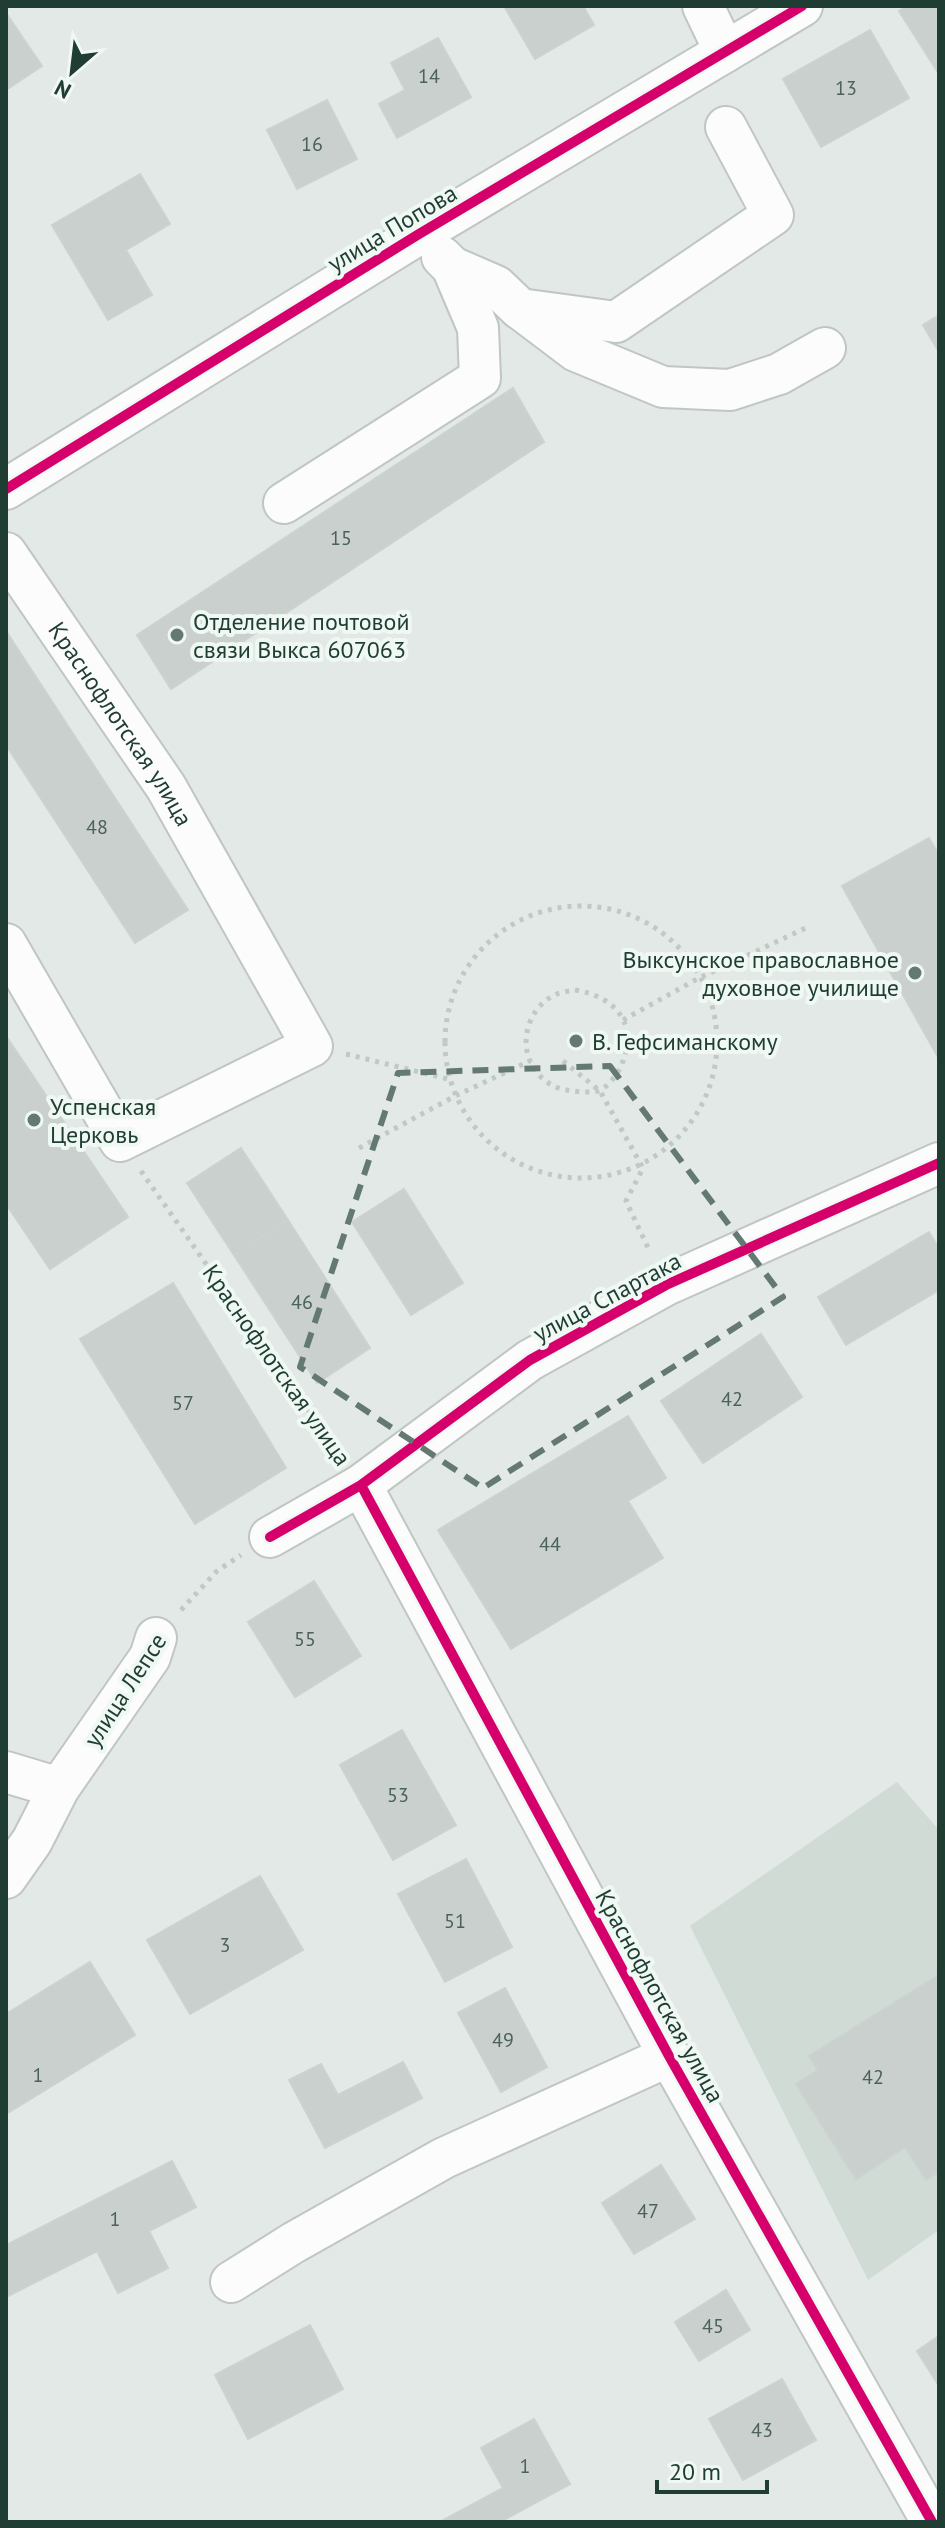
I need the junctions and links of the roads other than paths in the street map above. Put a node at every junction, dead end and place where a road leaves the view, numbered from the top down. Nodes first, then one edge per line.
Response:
1 (703, 6) edge
2 (802, 6) edge
3 (725, 52) junction
4 (726, 127) dead end
5 (419, 234) junction
6 (452, 267) junction
7 (520, 309) junction
8 (825, 348) dead end
9 (6, 489) edge
10 (284, 503) dead end
11 (6, 553) edge
12 (6, 944) edge
13 (939, 1163) edge
14 (361, 1485) junction
15 (270, 1537) road end
16 (156, 1638) road end
17 (6, 1772) edge
18 (59, 1788) junction
19 (6, 1878) edge
20 (669, 2056) junction
21 (231, 2282) dead end
22 (932, 2522) edge

1 - 3 street
2 - 3 street, улица Попова
3 - 5 street, улица Попова
4 - 7 street
5 - 6 street
5 - 9 street, улица Попова
6 - 7 street
6 - 10 street
7 - 8 street
11 - 12 street, Краснофлотская улица
13 - 14 street, улица Спартака
14 - 15 street
14 - 20 street, Краснофлотская улица
16 - 18 street, улица Лепсе
17 - 18 street
18 - 19 street, улица Лепсе
20 - 21 street
20 - 22 street, Краснофлотская улица

